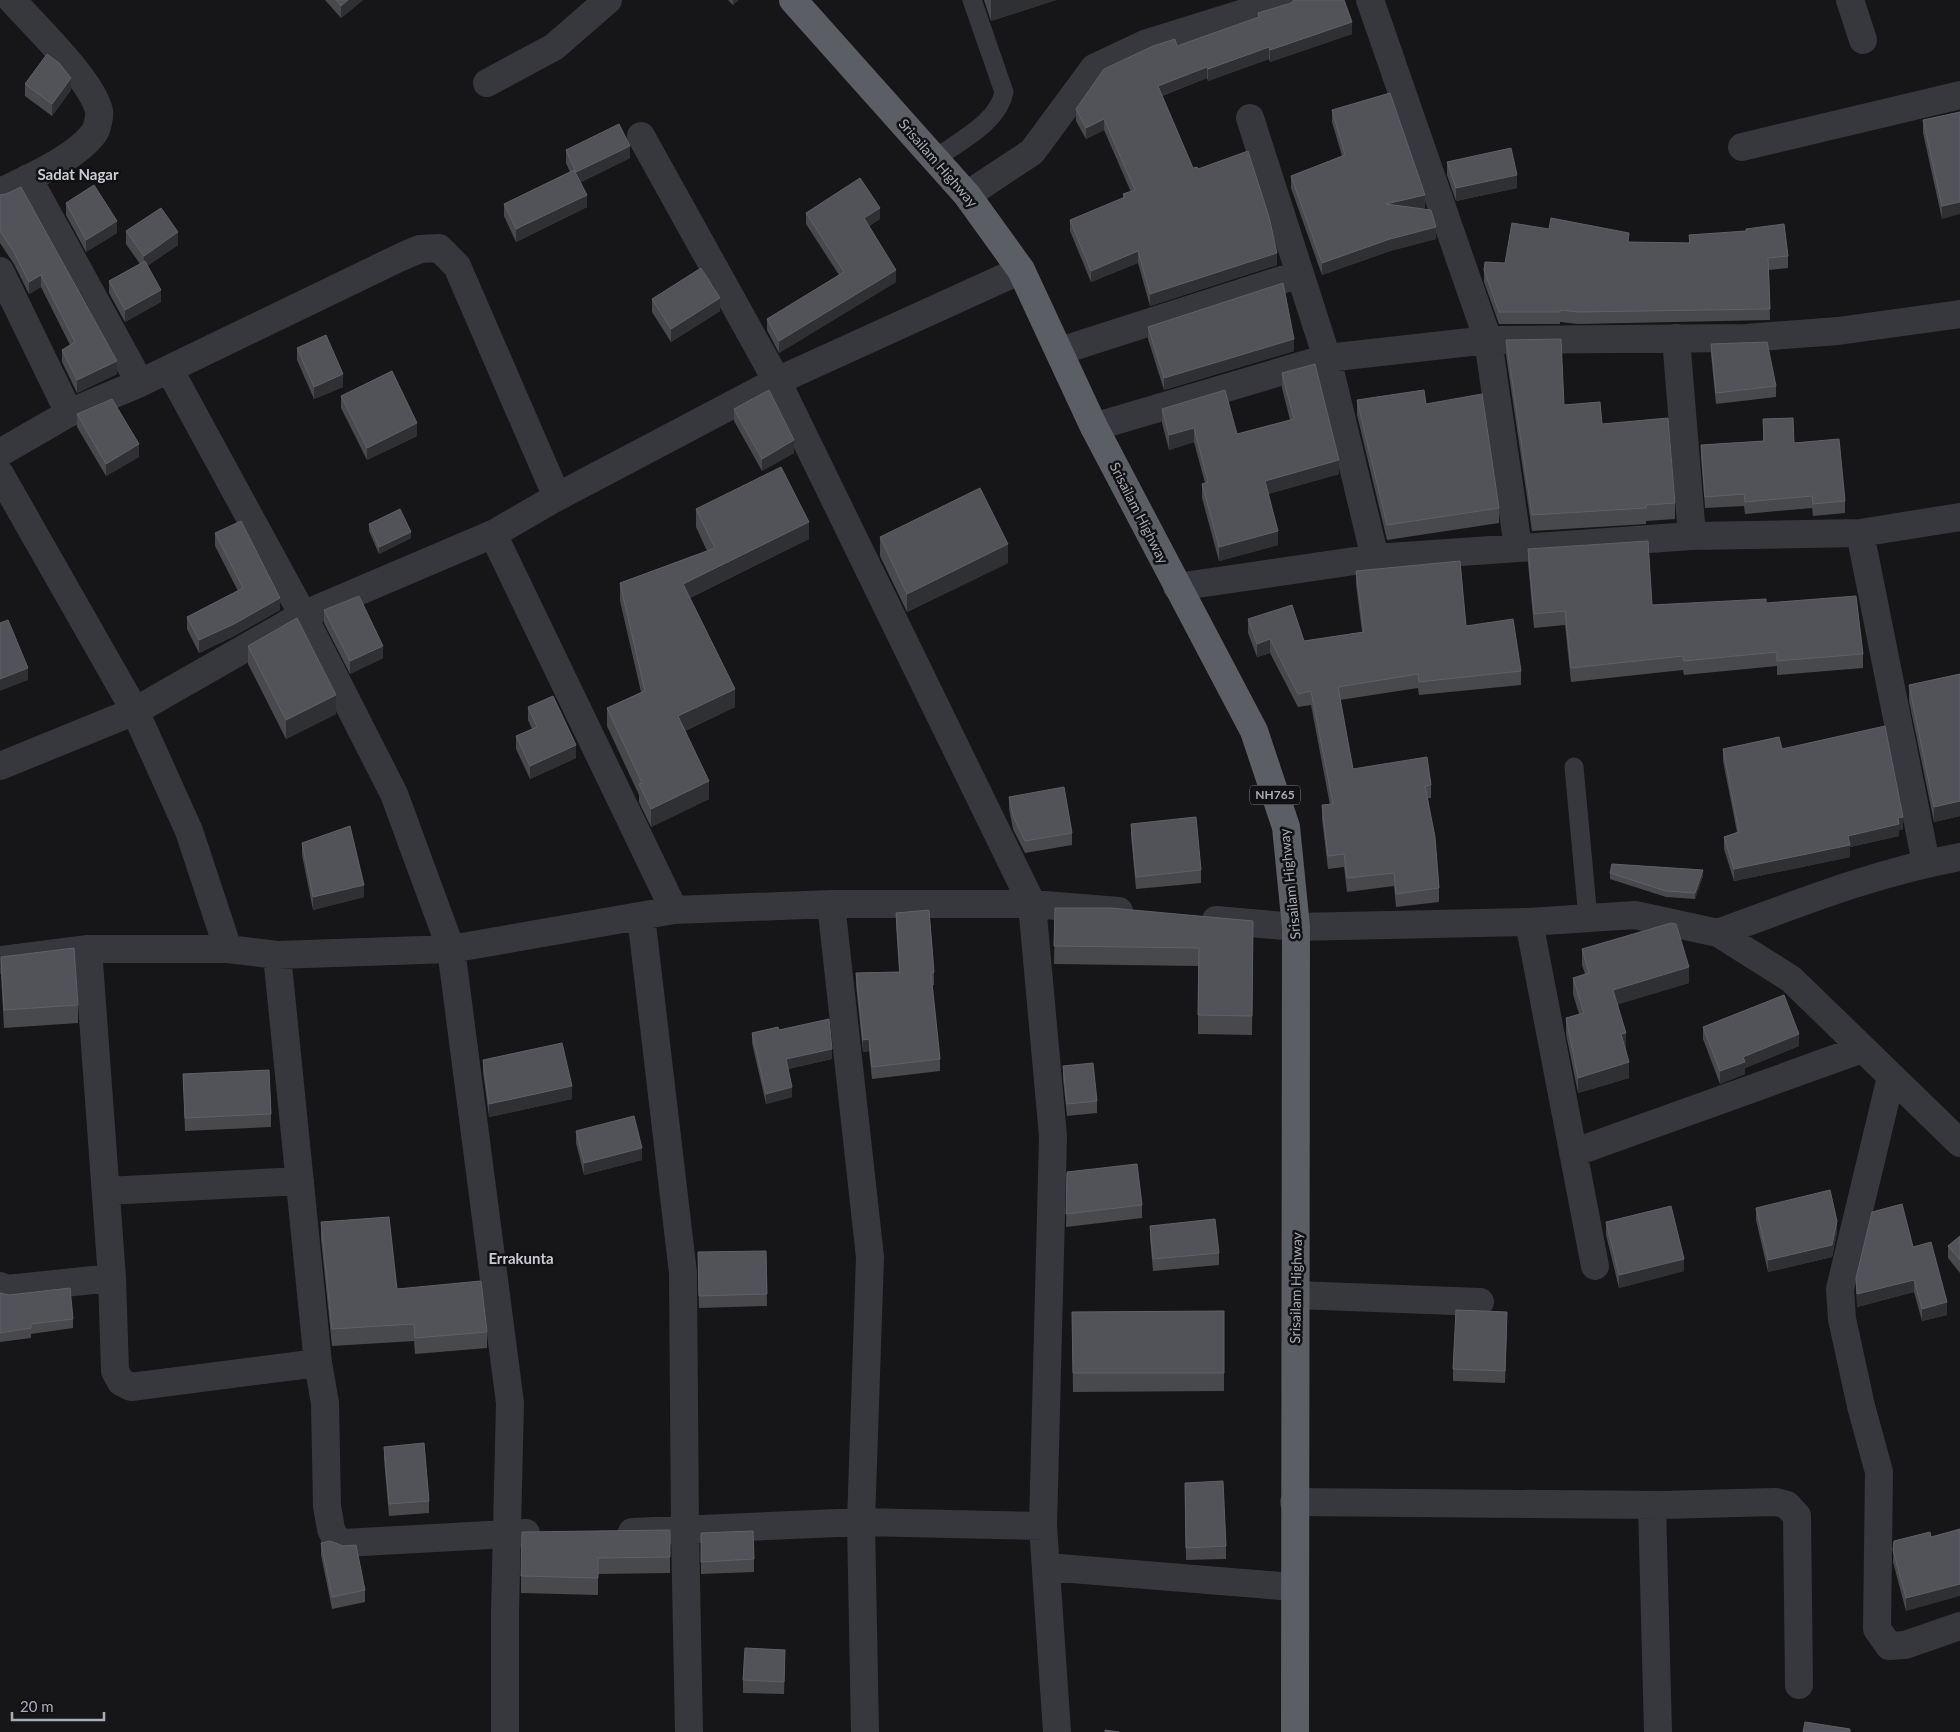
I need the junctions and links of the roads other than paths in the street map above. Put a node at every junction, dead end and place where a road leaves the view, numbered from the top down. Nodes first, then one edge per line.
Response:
1 (12, 0) edge
2 (608, 0) edge
3 (793, 0) edge
4 (972, 0) edge
5 (1286, 0) edge
6 (1370, 0) edge
7 (1850, 0) edge
8 (1863, 40) dead end
9 (487, 83) dead end
10 (1960, 95) edge
11 (1250, 118) dead end
12 (641, 136) dead end
13 (1742, 147) dead end
14 (935, 159) junction
15 (28, 178) junction
16 (0, 192) edge
17 (968, 195) junction
18 (1021, 270) junction
19 (0, 271) edge
20 (1300, 274) junction
21 (1960, 314) edge
22 (1676, 338) junction
23 (1488, 340) junction
24 (1060, 351) junction
25 (1326, 358) junction
26 (169, 369) junction
27 (777, 380) junction
28 (140, 383) junction
29 (69, 413) junction
30 (1094, 427) junction
31 (0, 453) edge
32 (0, 474) edge
33 (557, 497) junction
34 (1960, 517) edge
35 (1860, 533) junction
36 (493, 534) junction
37 (1692, 536) junction
38 (1518, 547) junction
39 (1375, 558) junction
40 (1177, 587) junction
41 (303, 615) junction
42 (135, 712) junction
43 (0, 766) edge
44 (1574, 766) dead end
45 (1960, 857) edge
46 (1926, 863) junction
47 (830, 904) junction
48 (1032, 904) junction
49 (674, 910) junction
50 (1140, 913) edge
51 (641, 916) junction
52 (1189, 917) edge
53 (1588, 918) junction
54 (1529, 922) junction
55 (1296, 926) junction
56 (1718, 933) junction
57 (451, 948) junction
58 (88, 949) junction
59 (228, 949) junction
60 (277, 955) junction
61 (0, 960) edge
62 (1862, 1049) junction
63 (1891, 1077) junction
64 (1960, 1143) edge
65 (1573, 1153) junction
66 (300, 1181) junction
67 (106, 1191) junction
68 (1595, 1266) dead end
69 (112, 1278) junction
70 (0, 1286) edge
71 (1296, 1295) junction
72 (1480, 1302) dead end
73 (318, 1363) junction
74 (1294, 1502) junction
75 (1652, 1505) junction
76 (861, 1522) junction
77 (1042, 1526) junction
78 (685, 1531) junction
79 (606, 1532) edge
80 (507, 1533) junction
81 (547, 1533) edge
82 (1047, 1567) junction
83 (1293, 1587) junction
84 (1960, 1626) edge
85 (1798, 1685) dead end
86 (505, 1732) edge
87 (689, 1732) edge
88 (865, 1732) edge
89 (1057, 1732) edge
90 (1294, 1732) edge
91 (1658, 1732) edge

1 - 15 street
2 - 9 street
3 - 14 highway, Srisailam Highway / NH765
4 - 14 lane
5 - 17 street
6 - 23 street
7 - 8 street
10 - 13 street
11 - 20 street
12 - 27 street
14 - 17 highway, Srisailam Highway / NH765
15 - 16 street
15 - 28 street
17 - 18 highway, Srisailam Highway / NH765
18 - 24 highway, Srisailam Highway / NH765
18 - 27 street
19 - 29 street
20 - 24 street
20 - 25 street
21 - 22 street
22 - 23 street
22 - 37 street
23 - 25 street
23 - 38 street
24 - 30 highway, Srisailam Highway / NH765
25 - 30 street
25 - 39 street
26 - 28 street
26 - 33 street
26 - 41 street
27 - 33 street
27 - 48 street
28 - 29 street
29 - 31 street
30 - 40 highway, Srisailam Highway / NH765
32 - 42 street
33 - 36 street
34 - 35 street
35 - 37 street
35 - 46 street
36 - 41 street
36 - 49 street
37 - 38 street
38 - 39 street
39 - 40 street
40 - 55 highway, Srisailam Highway / NH765
41 - 42 street
41 - 57 street
42 - 43 street
42 - 59 street
44 - 53 lane
45 - 46 street
46 - 56 street
47 - 48 street
47 - 49 street
47 - 76 street
48 - 50 street
48 - 77 street
49 - 51 street
51 - 57 street
51 - 78 street
52 - 55 street
53 - 54 street
53 - 56 street
54 - 55 street
54 - 65 street
55 - 71 highway, Srisailam Highway / NH765
56 - 62 street
57 - 60 street
57 - 80 street
58 - 59 street
58 - 61 street
58 - 67 street
59 - 60 street
60 - 66 street
62 - 63 street
62 - 65 street
63 - 64 street
63 - 84 street
65 - 68 street
66 - 67 street
66 - 73 street
67 - 69 street
69 - 70 street
69 - 73 street
71 - 72 street
71 - 74 highway, Srisailam Highway / NH765
73 - 80 street
74 - 75 street
74 - 83 highway, Srisailam Highway / NH765
75 - 85 street
75 - 91 street
76 - 77 street
76 - 78 street
76 - 88 street
77 - 82 street
78 - 79 street
78 - 87 street
80 - 81 street
80 - 86 street
82 - 83 street
82 - 89 street
83 - 90 highway, Srisailam Highway / NH765

